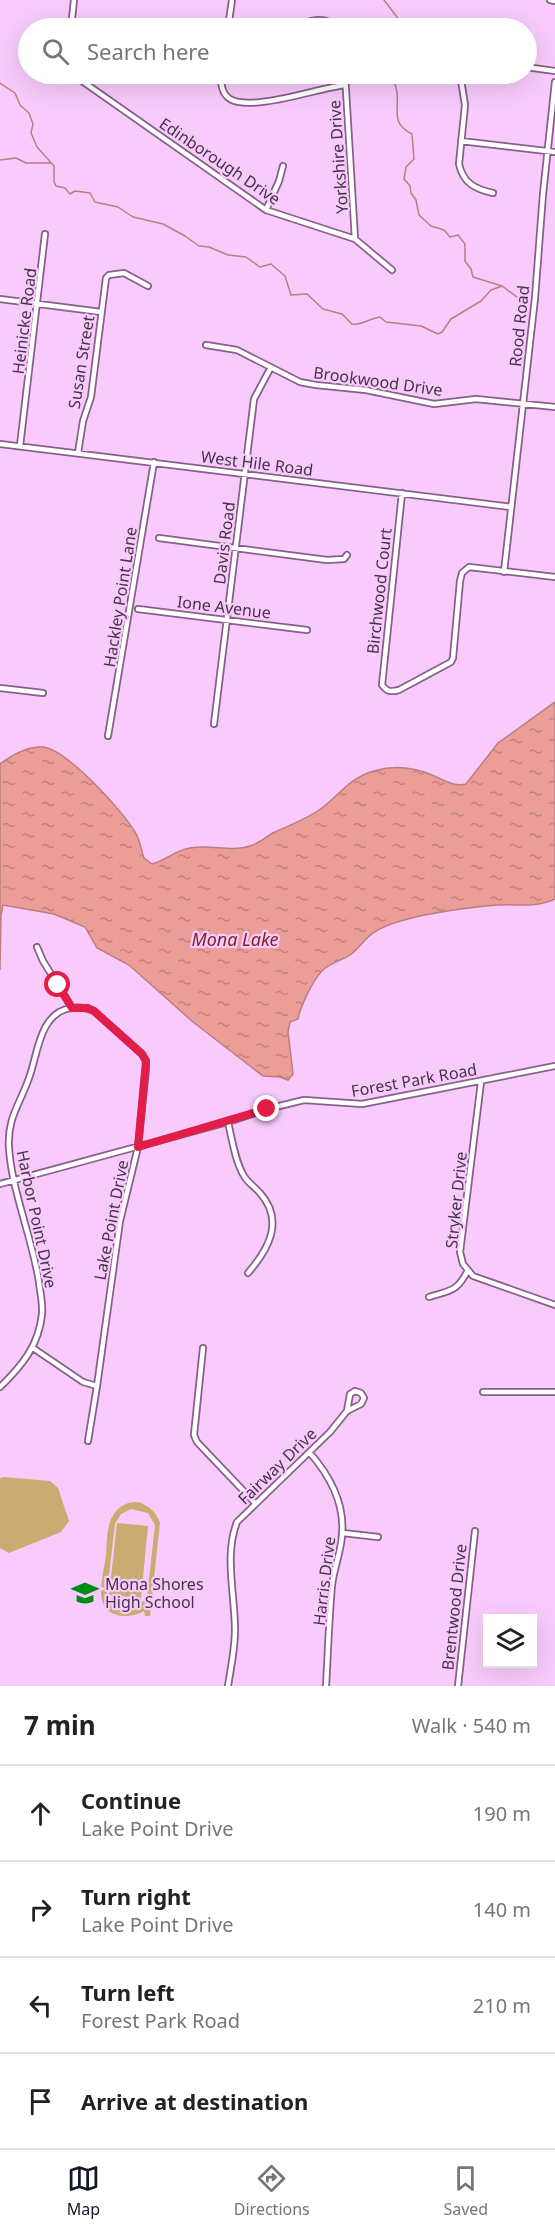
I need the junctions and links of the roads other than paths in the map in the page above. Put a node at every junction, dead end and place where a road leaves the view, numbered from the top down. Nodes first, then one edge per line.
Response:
1 (75, 0) edge
2 (232, 0) edge
3 (550, 0) edge
4 (555, 1) edge
5 (72, 18) edge
6 (229, 18) edge
7 (537, 69) edge
8 (555, 71) edge
9 (555, 82) edge
10 (86, 84) edge
11 (222, 84) edge
12 (462, 84) edge
13 (345, 85) joint
14 (461, 141) junction
15 (547, 151) junction
16 (555, 152) edge
17 (283, 166) dead end
18 (493, 193) dead end
19 (266, 210) junction
20 (45, 234) dead end
21 (355, 240) junction
22 (392, 270) dead end
23 (148, 286) dead end
24 (0, 299) edge
25 (38, 304) junction
26 (101, 312) junction
27 (206, 345) dead end
28 (270, 369) junction
29 (523, 403) junction
30 (555, 407) edge
31 (0, 444) edge
32 (20, 446) junction
33 (78, 453) junction
34 (154, 462) junction
35 (244, 474) junction
36 (402, 493) junction
37 (511, 507) junction
38 (159, 538) dead end
39 (235, 547) junction
40 (347, 555) dead end
41 (504, 572) junction
42 (555, 577) edge
43 (138, 609) dead end
44 (227, 620) junction
45 (307, 630) dead end
46 (0, 688) edge
47 (43, 693) dead end
48 (214, 724) dead end
49 (108, 736) dead end
50 (37, 947) dead end
51 (72, 1008) junction
52 (555, 1066) edge
53 (481, 1082) junction
54 (228, 1122) junction
55 (138, 1147) junction
56 (14, 1181) junction
57 (0, 1184) edge
58 (468, 1270) junction
59 (248, 1273) dead end
60 (429, 1298) dead end
61 (555, 1305) edge
62 (33, 1348) junction
63 (202, 1348) dead end
64 (98, 1386) junction
65 (0, 1387) edge
66 (483, 1392) dead end
67 (555, 1392) edge
68 (347, 1411) junction
69 (88, 1442) dead end
70 (310, 1452) junction
71 (255, 1503) junction
72 (475, 1531) dead end
73 (343, 1533) junction
74 (378, 1537) dead end
75 (229, 1686) edge
76 (236, 1686) edge
77 (326, 1686) edge
78 (458, 1686) edge

1 - 5 street
2 - 6 street
3 - 4 street
7 - 8 street
9 - 15 street, Rood Road
10 - 19 street, Edinborough Drive
11 - 13 street
12 - 14 street
13 - 21 street, Yorkshire Drive
14 - 15 street
14 - 18 street
15 - 16 street
15 - 29 street, Rood Road
17 - 19 street
19 - 21 street, Edinborough Drive
20 - 25 street, Heinicke Road
21 - 22 street, Edinborough Drive
23 - 26 street, Susan Street
24 - 25 street
25 - 26 street
25 - 32 street, Heinicke Road
26 - 33 street, Susan Street
27 - 28 street, Brookwood Drive
28 - 29 street, Brookwood Drive
28 - 35 street, Davis Road
29 - 30 street, Brookwood Drive
29 - 37 street, Rood Road
31 - 32 street, West Hile Road
32 - 33 street, West Hile Road
33 - 34 street, West Hile Road
34 - 35 street, West Hile Road
34 - 49 street, Hackley Point Lane
35 - 36 street, West Hile Road
35 - 39 street, Davis Road
36 - 37 street, West Hile Road
36 - 41 street, Birchwood Court
37 - 41 street, Rood Road
38 - 39 street
39 - 40 street
39 - 44 street, Davis Road
41 - 42 street
43 - 44 street, Ione Avenue
44 - 45 street, Ione Avenue
44 - 48 street, Davis Road
46 - 47 street
50 - 51 street
51 - 55 street, Lake Point Drive
51 - 56 street, Harbor Point Drive
52 - 53 street, Forest Park Road
53 - 54 street, Forest Park Road
53 - 58 street, Stryker Drive
54 - 55 street, Forest Park Road
54 - 59 street
55 - 56 street, Forest Park Road
55 - 64 street, Lake Point Drive
56 - 57 street, Forest Park Road
56 - 62 street, Harbor Point Drive
58 - 60 street, Stryker Drive
58 - 61 street
62 - 64 street
62 - 65 street
63 - 71 street
64 - 69 street, Lake Point Drive
66 - 67 street
68 - 68 street, Fairway Drive
68 - 70 street, Fairway Drive
70 - 71 street, Fairway Drive
70 - 73 street, Harris Drive
71 - 75 street, Fairway Drive
72 - 78 street, Brentwood Drive
73 - 74 street
73 - 77 street, Harris Drive
75 - 76 street

